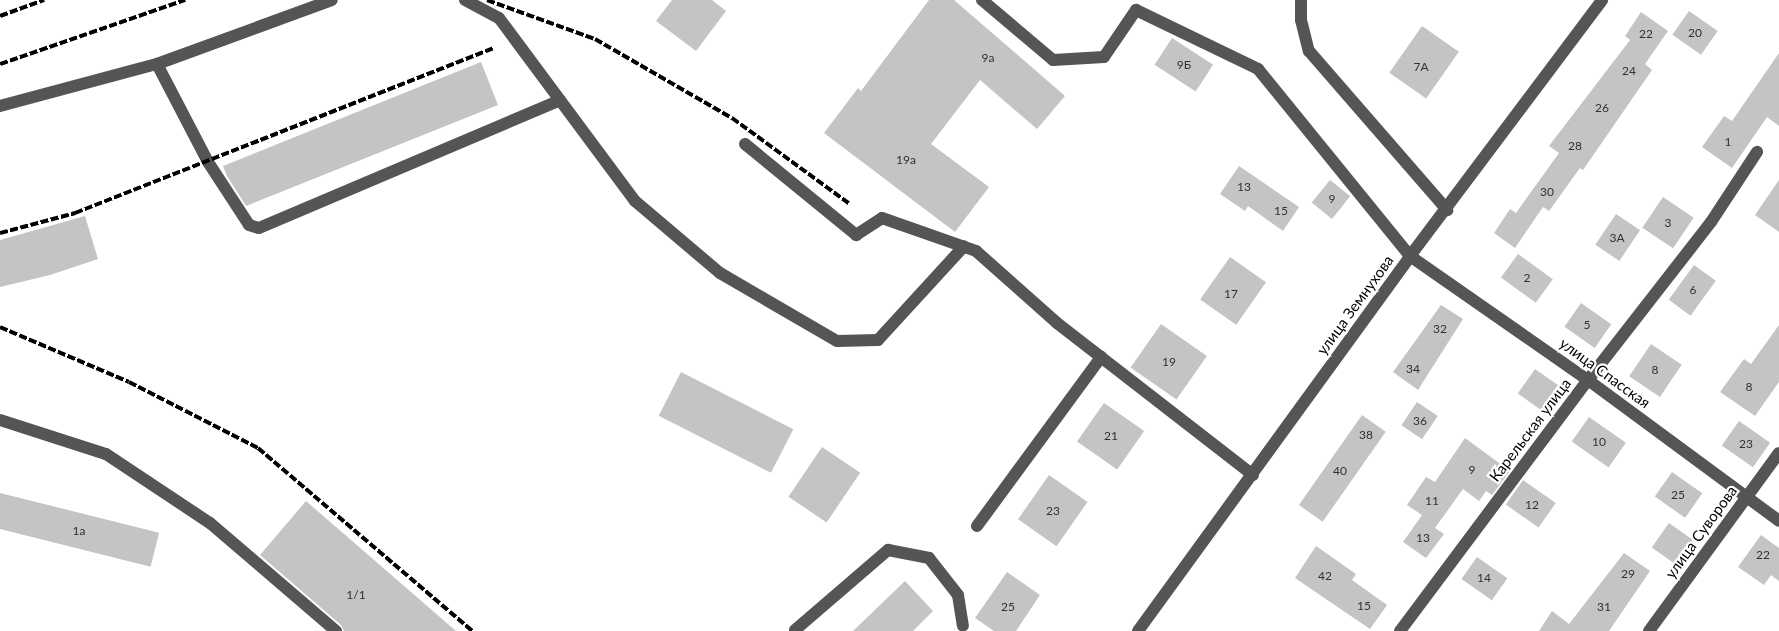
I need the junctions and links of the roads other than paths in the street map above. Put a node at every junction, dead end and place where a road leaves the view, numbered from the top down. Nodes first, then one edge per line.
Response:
1 (332, 0) edge
2 (465, 0) edge
3 (982, 0) edge
4 (1301, 0) edge
5 (1602, 0) edge
6 (157, 64) junction
7 (560, 100) junction
8 (0, 106) edge
9 (745, 144) dead end
10 (1758, 152) dead end
11 (1447, 210) junction
12 (964, 246) junction
13 (1410, 256) junction
14 (1101, 357) junction
15 (1588, 380) junction
16 (0, 420) edge
17 (1779, 453) edge
18 (1253, 474) junction
19 (1747, 497) junction
20 (1779, 520) edge
21 (977, 526) dead end
22 (964, 629) edge
23 (795, 630) edge
24 (336, 631) edge
25 (1138, 631) edge
26 (1400, 631) edge
27 (1649, 631) edge

1 - 6 street
2 - 7 street
3 - 13 street, улица Спасская
4 - 11 street
5 - 11 street, улица Земнухова
6 - 7 street
6 - 8 street
7 - 12 street
9 - 12 street
10 - 15 street, Карельская улица
11 - 13 street, улица Земнухова
12 - 14 street
13 - 15 street, улица Спасская
13 - 18 street, улица Земнухова
14 - 18 street
14 - 21 street
15 - 19 street, улица Спасская
15 - 26 street, Карельская улица
16 - 24 street
17 - 19 street, улица Суворова
18 - 25 street, улица Земнухова
19 - 20 street, улица Спасская
19 - 27 street, улица Суворова
22 - 23 street

